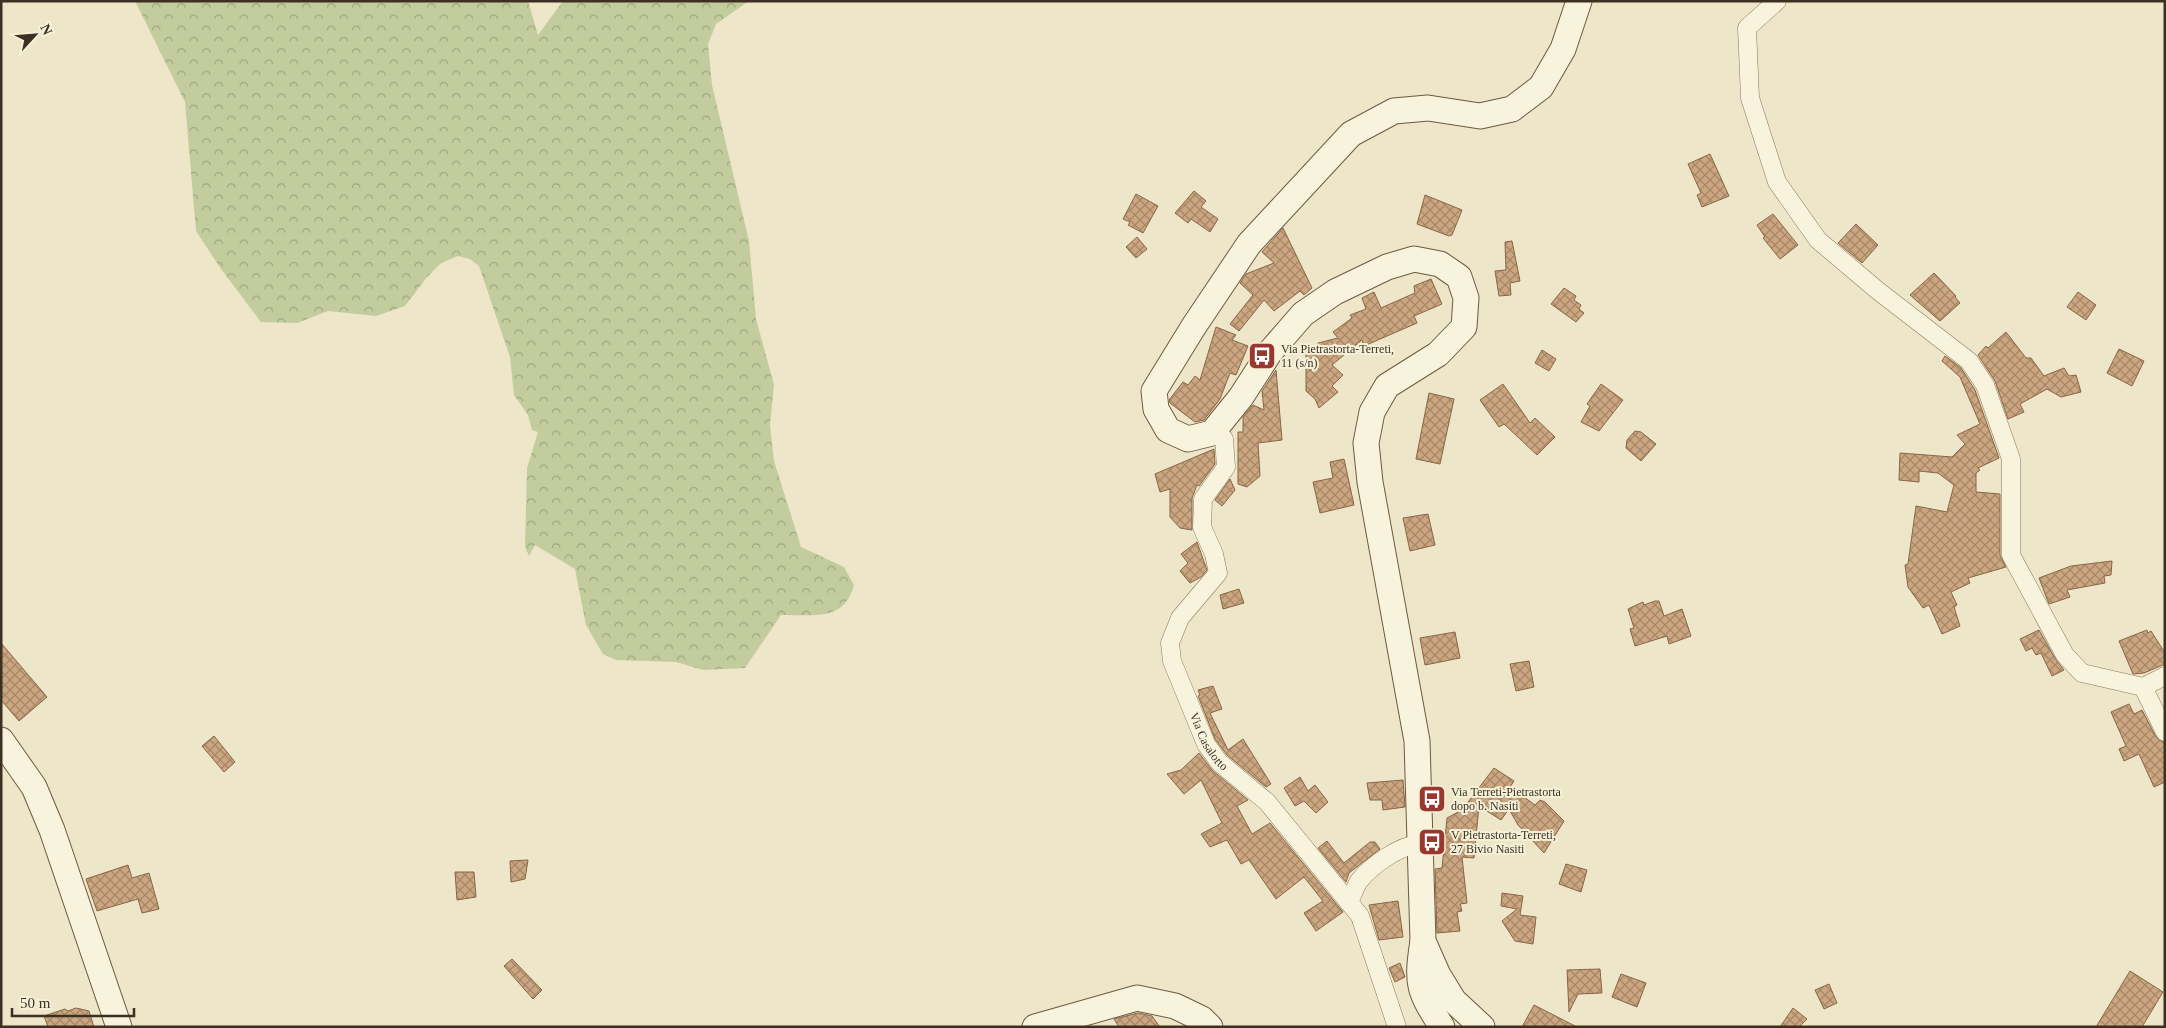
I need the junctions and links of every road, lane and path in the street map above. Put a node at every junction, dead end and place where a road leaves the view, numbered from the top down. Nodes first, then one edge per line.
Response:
1 (1579, 1) edge
2 (1777, 1) edge
3 (1216, 428) junction
4 (2165, 676) edge
5 (2143, 687) junction
6 (2165, 732) edge
7 (1, 740) edge
8 (1420, 844) junction
9 (1349, 902) junction
10 (1423, 941) junction
11 (119, 1027) edge
12 (1035, 1027) edge
13 (1210, 1027) edge
14 (1397, 1027) edge
15 (1442, 1027) edge
16 (1482, 1027) edge

1 - 3 main road
2 - 5 street
3 - 8 main road
3 - 9 street, Via Casalotto
4 - 5 street
5 - 6 street
7 - 11 main road
8 - 9 street
8 - 10 main road
9 - 14 street, Via Casalotto
10 - 15 main road
10 - 16 main road
12 - 13 main road

